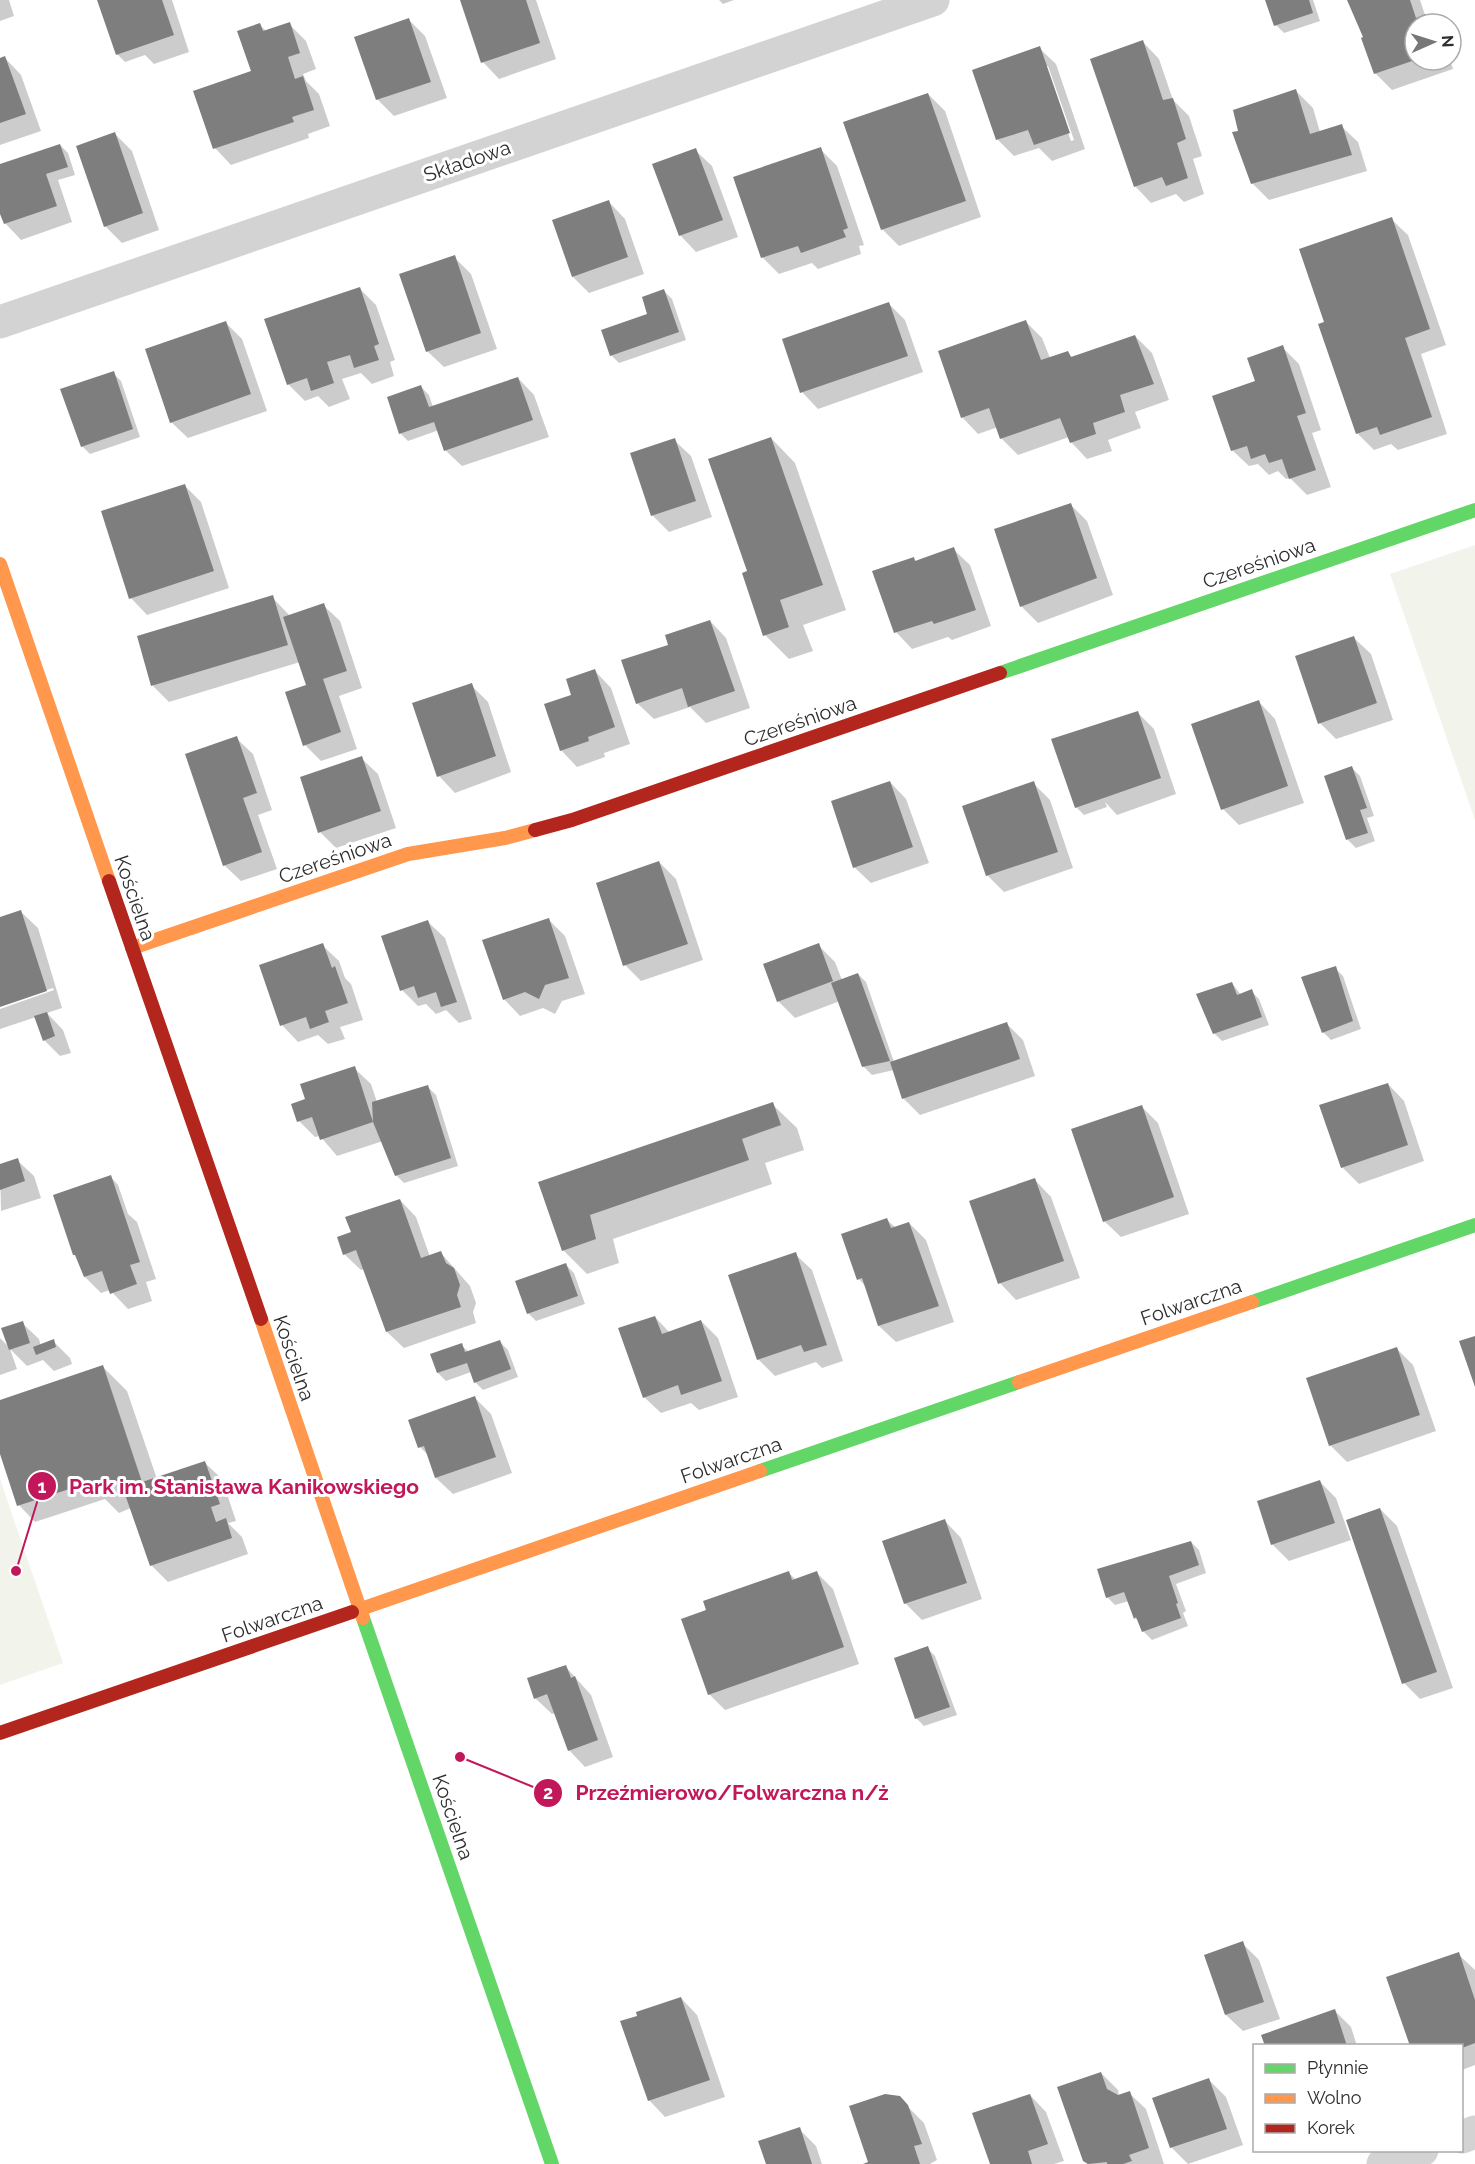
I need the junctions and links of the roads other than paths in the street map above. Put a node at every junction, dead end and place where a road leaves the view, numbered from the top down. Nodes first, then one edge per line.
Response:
1 (933, 0) edge
2 (0, 322) edge
3 (1475, 510) edge
4 (0, 564) edge
5 (132, 948) junction
6 (1475, 1225) edge
7 (361, 1609) junction
8 (0, 1733) edge
9 (1419, 2152) edge
10 (552, 2164) edge
11 (1383, 2164) edge

1 - 2 street, Składowa
3 - 5 street, Czereśniowa
4 - 5 street, Kościelna
5 - 7 street, Kościelna
6 - 7 street, Folwarczna
7 - 8 street, Folwarczna
7 - 10 street, Kościelna
9 - 11 street

